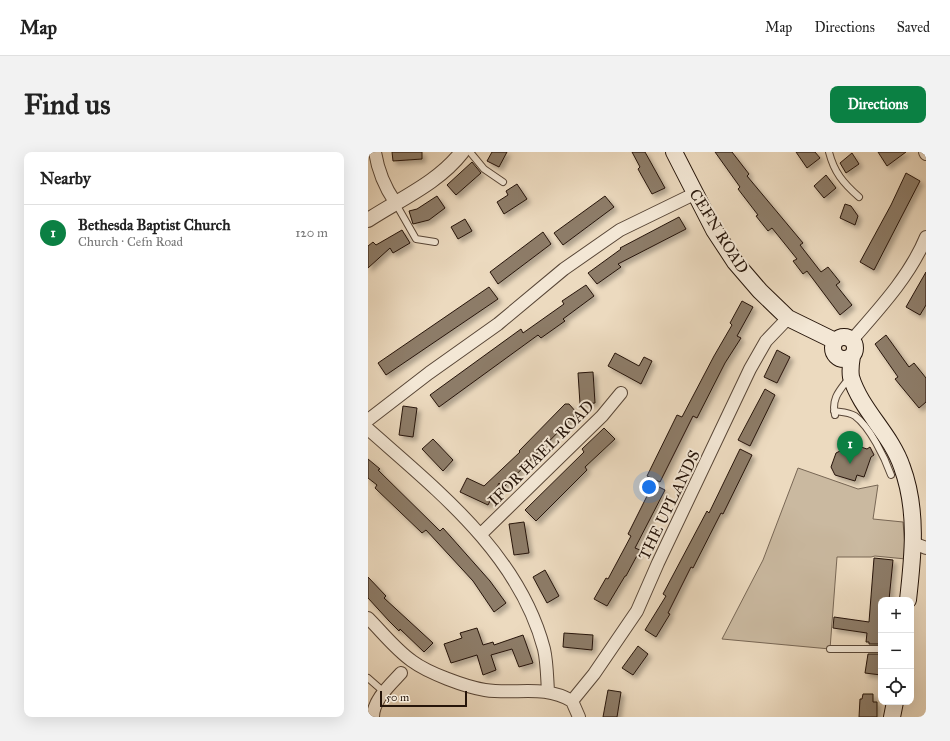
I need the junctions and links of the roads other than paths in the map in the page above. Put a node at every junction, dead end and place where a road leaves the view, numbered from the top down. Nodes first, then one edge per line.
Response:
1 (375, 152) edge
2 (462, 152) edge
3 (470, 152) edge
4 (674, 152) edge
5 (829, 152) edge
6 (503, 182) dead end
7 (694, 194) junction
8 (859, 197) dead end
9 (395, 202) junction
10 (368, 220) edge
11 (926, 237) edge
12 (435, 242) dead end
13 (922, 258) edge
14 (788, 318) junction
15 (852, 348) junction
16 (851, 376) junction
17 (621, 393) dead end
18 (368, 420) edge
19 (368, 429) edge
20 (891, 475) dead end
21 (481, 534) junction
22 (920, 545) edge
23 (909, 597) edge
24 (368, 618) edge
25 (830, 649) dead end
26 (878, 649) edge
27 (401, 673) dead end
28 (368, 678) edge
29 (548, 691) junction
30 (384, 692) junction
31 (572, 701) junction
32 (894, 705) edge
33 (373, 717) edge
34 (579, 717) edge
35 (892, 717) edge

1 - 9 street
2 - 9 street
3 - 6 lane
4 - 7 main road, CEFN ROAD
5 - 8 lane
7 - 14 main road, CEFN ROAD
7 - 18 street
9 - 10 street
9 - 12 lane
11 - 13 street
13 - 15 street
14 - 15 main road, CEFN ROAD
14 - 31 street, THE UPLANDS
15 - 16 main road
16 - 20 lane
16 - 22 main road
17 - 21 street, IFOR HAEL ROAD
19 - 21 street
21 - 29 street
22 - 23 main road
24 - 29 street
25 - 26 lane
27 - 30 street
28 - 30 lane
29 - 31 street
30 - 33 street
31 - 34 street
32 - 35 main road

